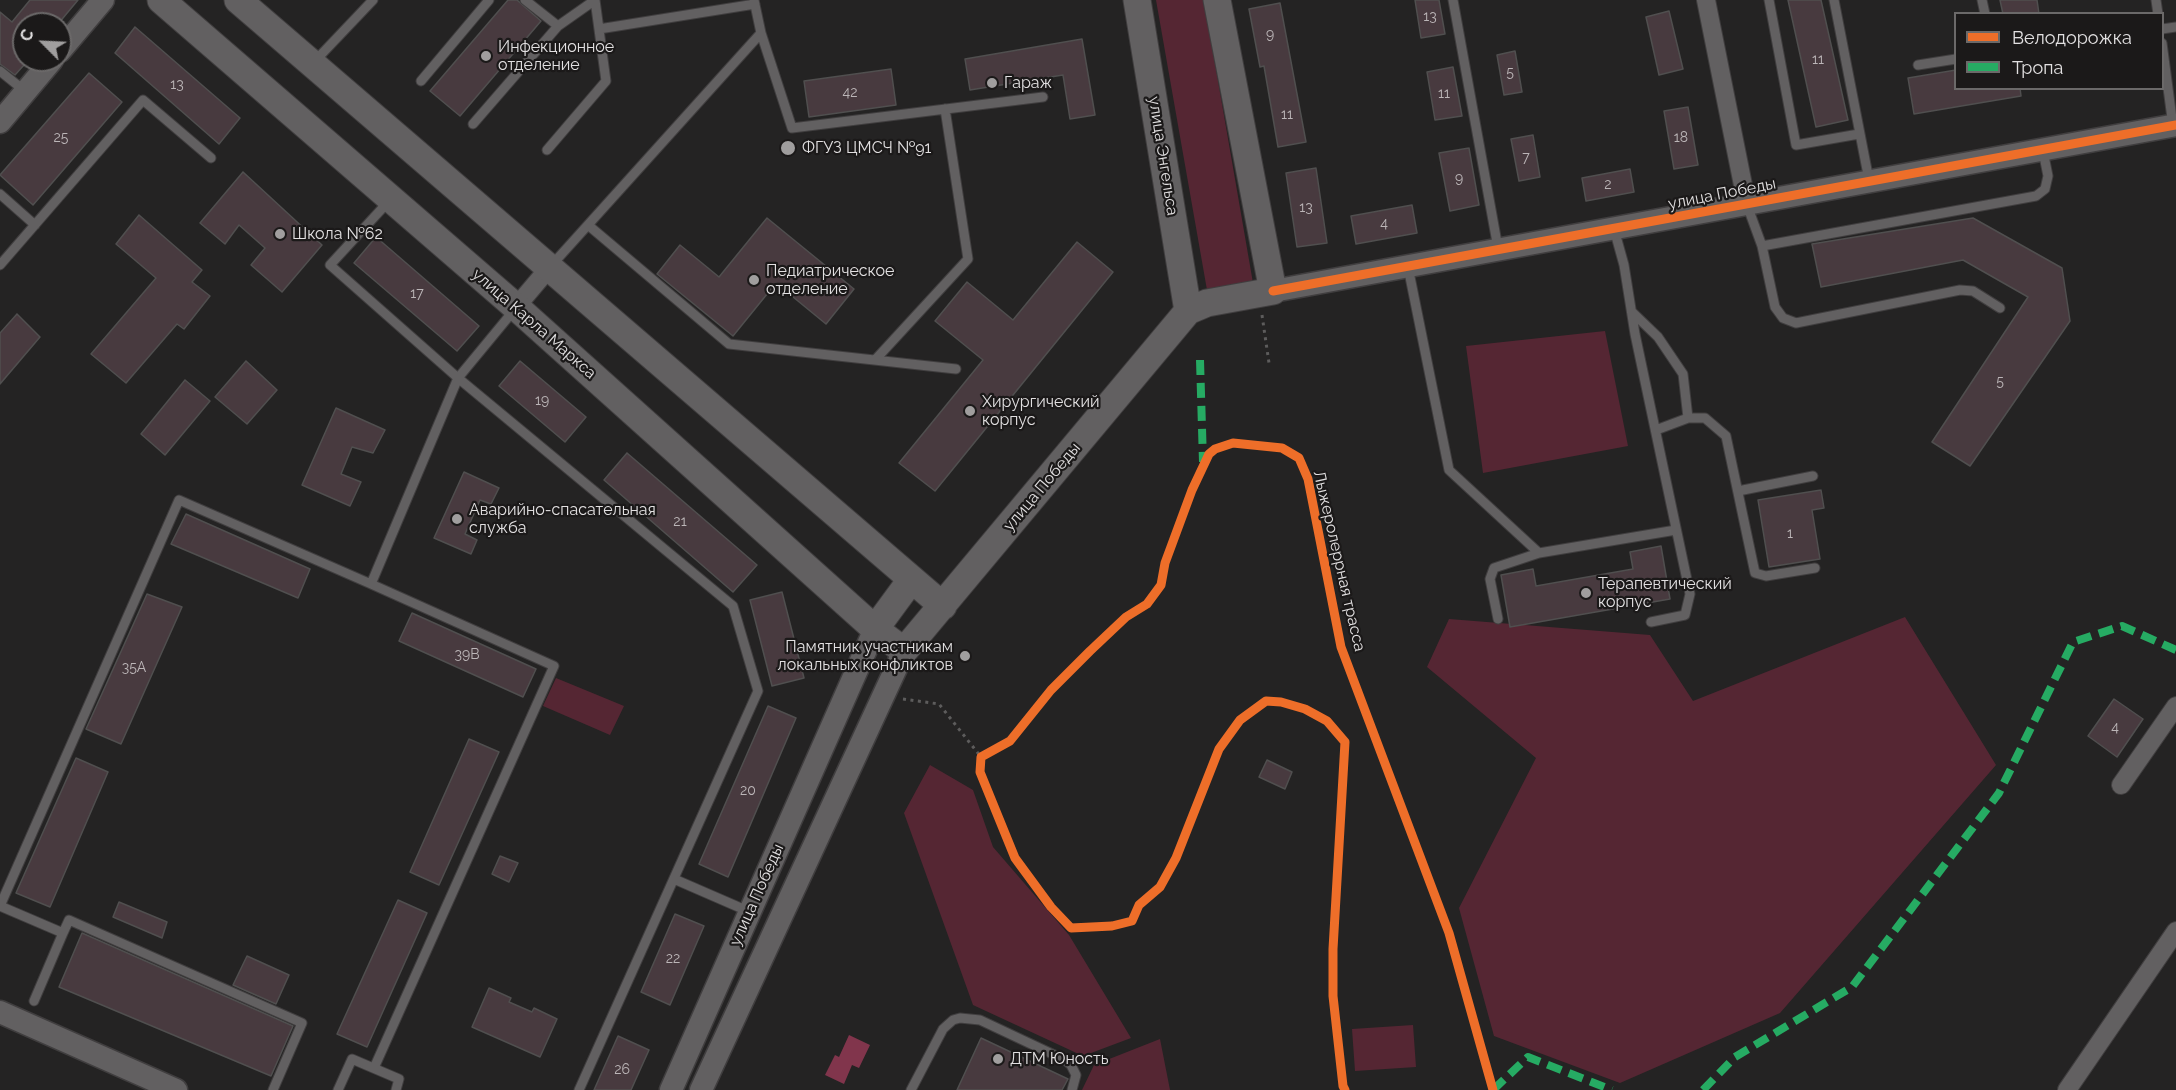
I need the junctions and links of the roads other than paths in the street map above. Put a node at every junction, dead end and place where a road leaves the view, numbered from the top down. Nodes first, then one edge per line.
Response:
1 (103, 0) edge
2 (161, 0) edge
3 (238, 0) edge
4 (374, 0) edge
5 (489, 0) edge
6 (525, 0) edge
7 (595, 0) edge
8 (1137, 0) edge
9 (1217, 0) edge
10 (1453, 0) edge
11 (1706, 0) edge
12 (1768, 0) edge
13 (1834, 0) edge
14 (755, 2) edge
15 (558, 26) junction
16 (599, 29) junction
17 (761, 33) junction
18 (72, 37) edge
19 (2164, 50) edge
20 (1954, 58) edge
21 (313, 64) junction
22 (1918, 65) dead end
23 (0, 70) edge
24 (42, 72) edge
25 (421, 81) dead end
26 (26, 92) junction
27 (1043, 97) dead end
28 (945, 109) junction
29 (0, 122) edge
30 (473, 124) dead end
31 (2175, 126) edge
32 (1859, 134) junction
33 (547, 150) dead end
34 (2043, 150) junction
35 (211, 158) dead end
36 (1869, 180) junction
37 (0, 194) edge
38 (391, 199) junction
39 (1748, 205) junction
40 (34, 225) junction
41 (588, 225) junction
42 (1614, 229) junction
43 (1762, 246) junction
44 (1499, 250) junction
45 (0, 265) edge
46 (1408, 267) junction
47 (549, 268) junction
48 (1267, 301) junction
49 (516, 307) junction
50 (2000, 308) dead end
51 (1188, 311) junction
52 (1632, 312) junction
53 (875, 360) junction
54 (956, 369) dead end
55 (458, 378) junction
56 (1688, 418) junction
57 (1656, 430) junction
58 (1813, 476) dead end
59 (1738, 490) junction
60 (1676, 530) junction
61 (1539, 553) junction
62 (1815, 568) dead end
63 (911, 580) junction
64 (371, 584) junction
65 (943, 606) junction
66 (1498, 619) dead end
67 (1651, 622) dead end
68 (874, 628) junction
69 (903, 651) junction
70 (2176, 706) edge
71 (2121, 784) dead end
72 (674, 879) junction
73 (0, 906) edge
74 (750, 912) junction
75 (2176, 931) edge
76 (63, 933) junction
77 (34, 1001) dead end
78 (0, 1012) edge
79 (374, 1068) junction
80 (176, 1090) edge
81 (273, 1090) edge
82 (338, 1090) edge
83 (396, 1090) edge
84 (579, 1090) edge
85 (671, 1090) edge
86 (701, 1090) edge
87 (911, 1090) edge
88 (1071, 1090) edge
89 (2067, 1090) edge

1 - 18 street
2 - 38 main road, улица Карла Маркса
3 - 21 main road
4 - 21 lane
5 - 25 lane
6 - 15 lane
7 - 15 lane
7 - 16 lane
8 - 51 main road, улица Энгельса
9 - 48 main road
10 - 44 lane
11 - 39 street
12 - 32 lane
13 - 32 lane
14 - 16 lane
14 - 17 lane
15 - 30 lane
16 - 33 lane
17 - 28 lane
17 - 41 lane
19 - 31 lane
20 - 22 lane
21 - 47 main road
23 - 26 lane
24 - 26 street
26 - 29 street
27 - 28 lane
28 - 53 lane
31 - 34 street, улица Победы
32 - 36 lane
34 - 36 street, улица Победы
34 - 43 lane
35 - 40 lane
36 - 39 street, улица Победы
37 - 40 lane
38 - 49 main road, улица Карла Маркса
38 - 55 lane
39 - 42 street, улица Победы
39 - 43 lane
40 - 45 lane
41 - 47 lane
41 - 53 lane
42 - 44 street, улица Победы
42 - 52 lane
43 - 50 lane
44 - 46 street, улица Победы
46 - 48 street, улица Победы
46 - 61 lane
47 - 49 street
47 - 63 main road
48 - 51 main road, улица Победы
49 - 55 lane
49 - 68 main road, улица Карла Маркса
51 - 65 main road, улица Победы
52 - 56 lane
52 - 57 lane
53 - 54 lane
55 - 64 lane
55 - 72 lane
56 - 57 lane
56 - 59 lane
57 - 60 lane
58 - 59 lane
59 - 62 lane
60 - 61 lane
60 - 67 lane
61 - 66 lane
63 - 65 main road
63 - 68 main road, улица Победы
64 - 73 lane
64 - 79 lane
65 - 69 main road, улица Победы
68 - 69 main road, улица Карла Маркса
68 - 74 street, улица Победы
69 - 86 street, улица Победы
70 - 71 street
72 - 74 lane
72 - 84 lane
73 - 76 lane
74 - 85 street, улица Победы
75 - 89 street
76 - 77 lane
76 - 81 lane
78 - 80 street
79 - 82 lane
79 - 83 lane
87 - 88 lane

